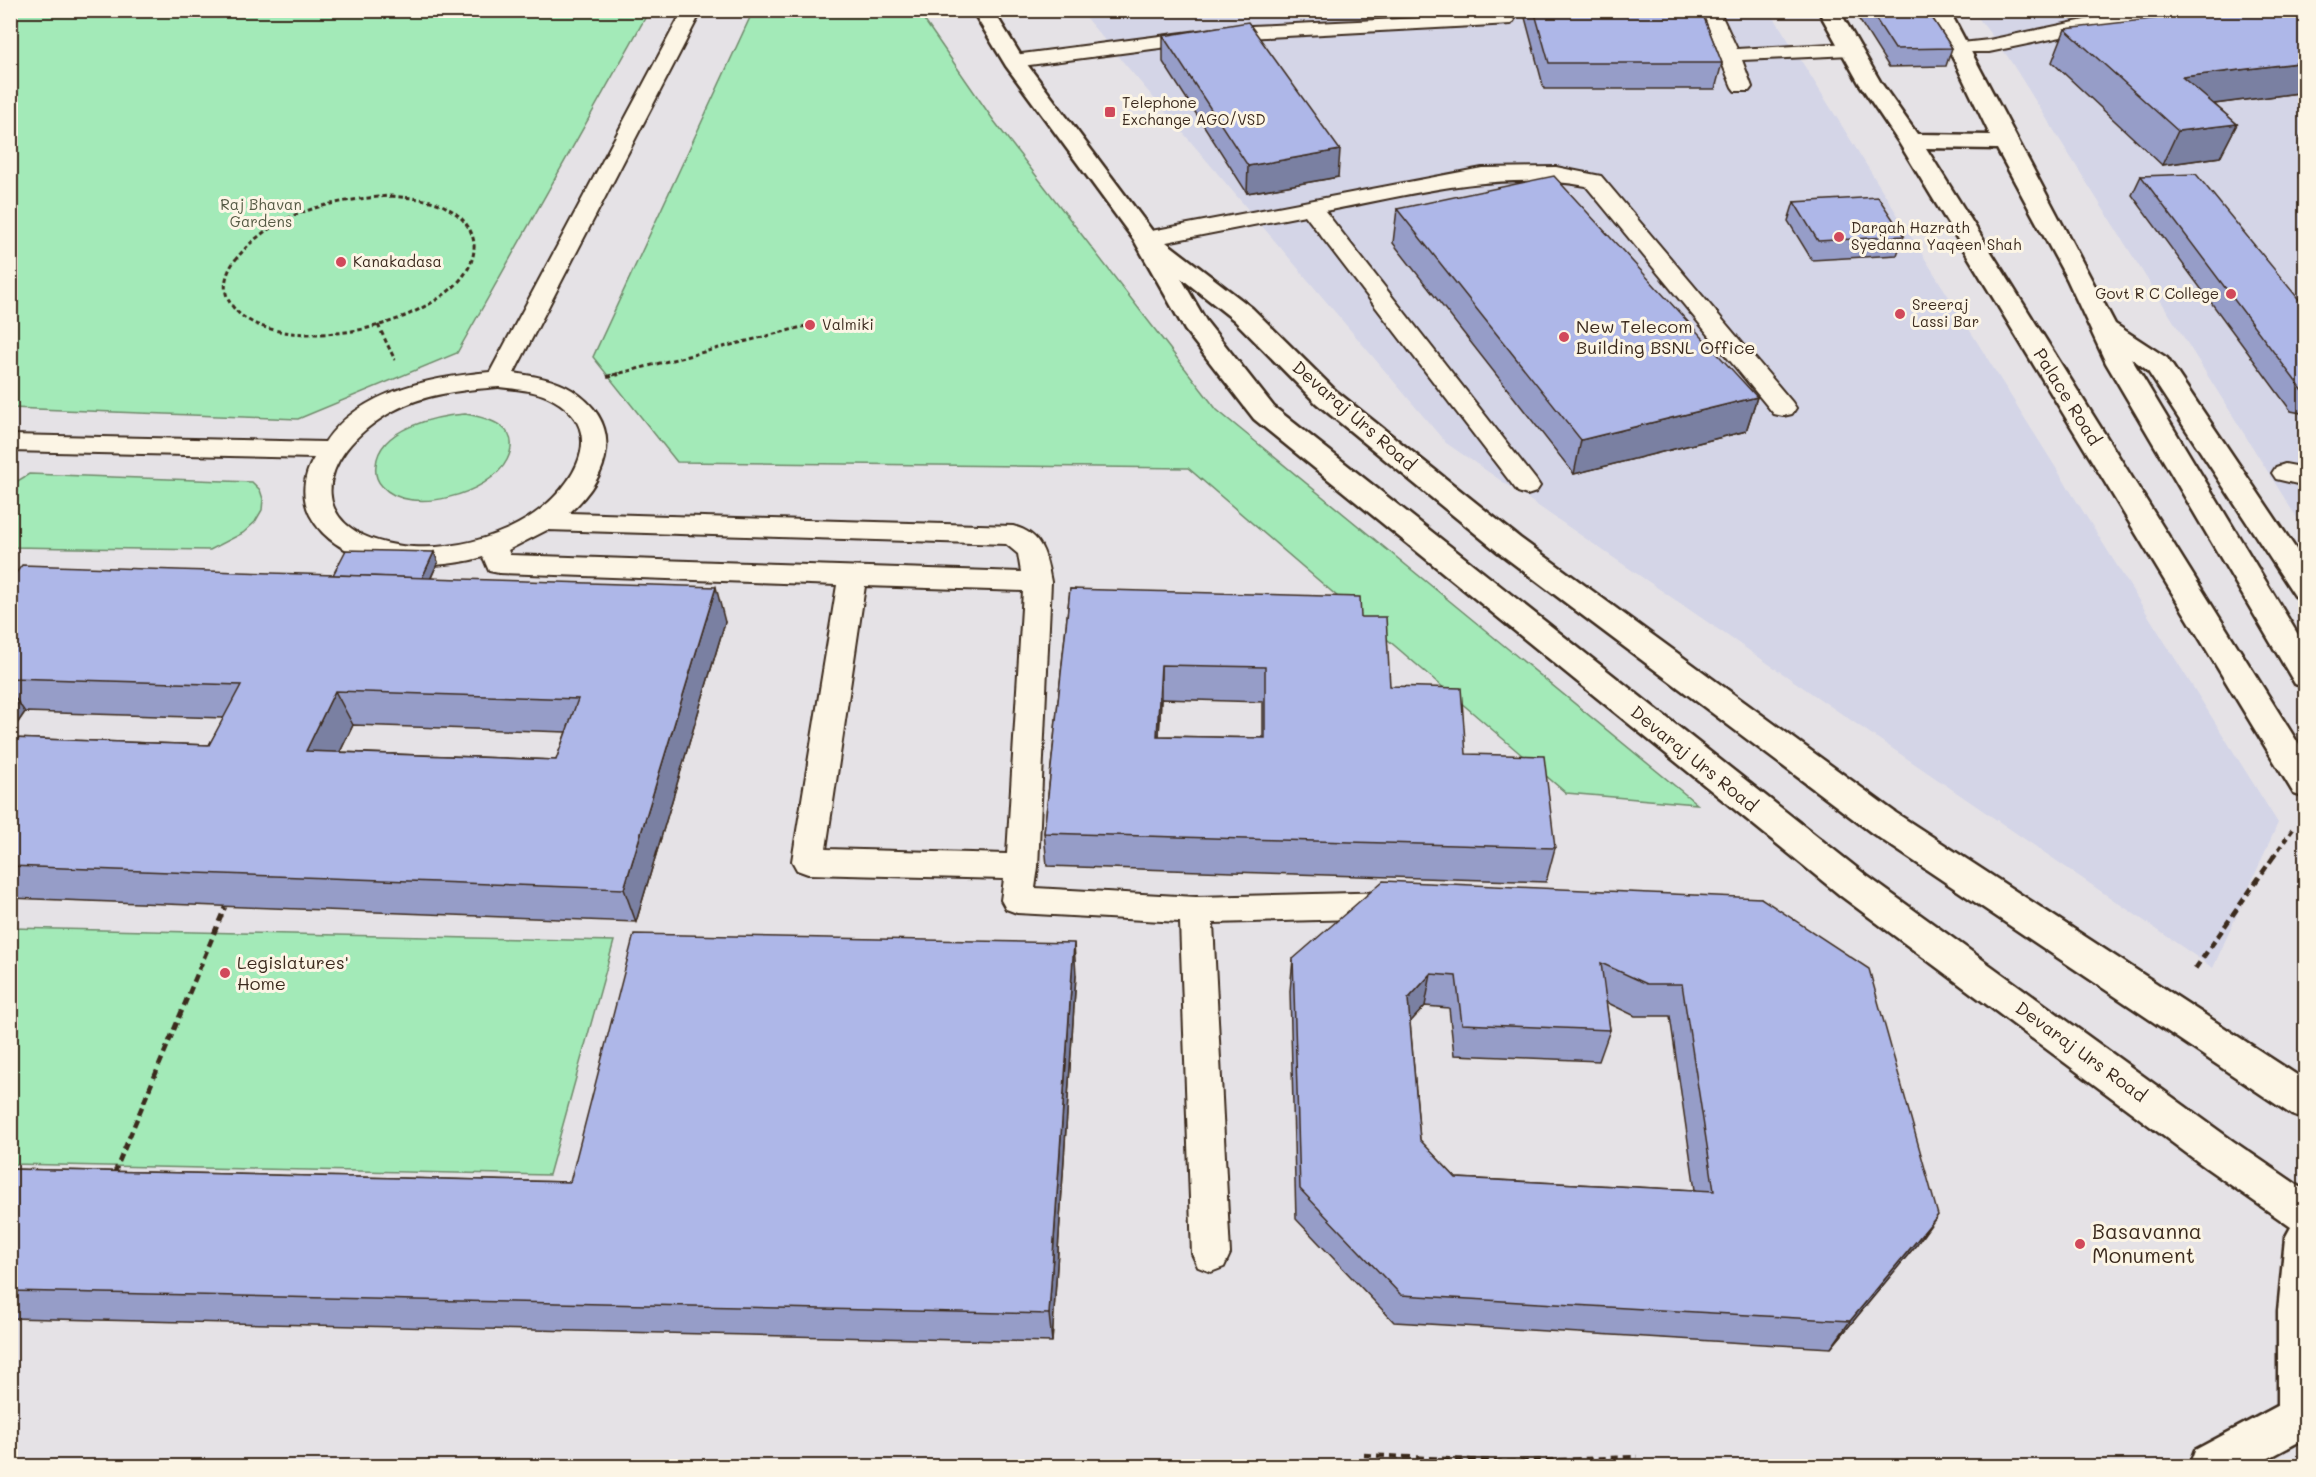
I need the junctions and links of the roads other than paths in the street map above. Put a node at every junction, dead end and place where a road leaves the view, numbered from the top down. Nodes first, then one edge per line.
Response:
1 (693, 10) edge
2 (982, 10) edge
3 (1709, 10) edge
4 (1828, 10) edge
5 (1938, 10) edge
6 (2162, 10) edge
7 (1504, 20) dead end
8 (1960, 48) junction
9 (1851, 49) junction
10 (1730, 55) junction
11 (1014, 61) junction
12 (1742, 87) dead end
13 (1910, 141) junction
14 (2005, 142) junction
15 (1311, 208) junction
16 (1146, 239) junction
17 (2106, 330) junction
18 (499, 379) junction
19 (1783, 408) dead end
20 (10, 443) edge
21 (329, 450) junction
22 (1527, 486) dead end
23 (542, 521) junction
24 (493, 545) junction
25 (852, 577) junction
26 (1037, 582) junction
27 (2306, 588) edge
28 (2306, 676) edge
29 (2306, 785) edge
30 (1022, 867) junction
31 (1420, 905) edge
32 (1196, 910) junction
33 (2306, 1103) edge
34 (2306, 1214) edge
35 (2306, 1238) edge
36 (1211, 1254) dead end
37 (2303, 1416) edge
38 (2211, 1467) edge

1 - 18 lane
2 - 11 street, Devaraj Urs Road
3 - 10 lane
4 - 9 street, Palace Road
5 - 8 street
6 - 8 lane
7 - 11 lane
8 - 14 street
9 - 10 lane
9 - 13 street, Palace Road
10 - 12 lane
11 - 16 street, Devaraj Urs Road
13 - 14 street
13 - 29 street, Palace Road
14 - 17 street
15 - 16 lane
15 - 19 lane
15 - 22 lane
16 - 33 street, Devaraj Urs Road
16 - 34 street, Devaraj Urs Road
17 - 27 street
17 - 28 street
18 - 21 lane
18 - 23 lane
20 - 21 lane
21 - 24 lane
23 - 24 lane
23 - 26 lane
24 - 25 lane
25 - 26 lane
25 - 30 lane
26 - 30 lane
30 - 32 lane
31 - 32 lane
32 - 36 lane
35 - 37 street
37 - 38 street

